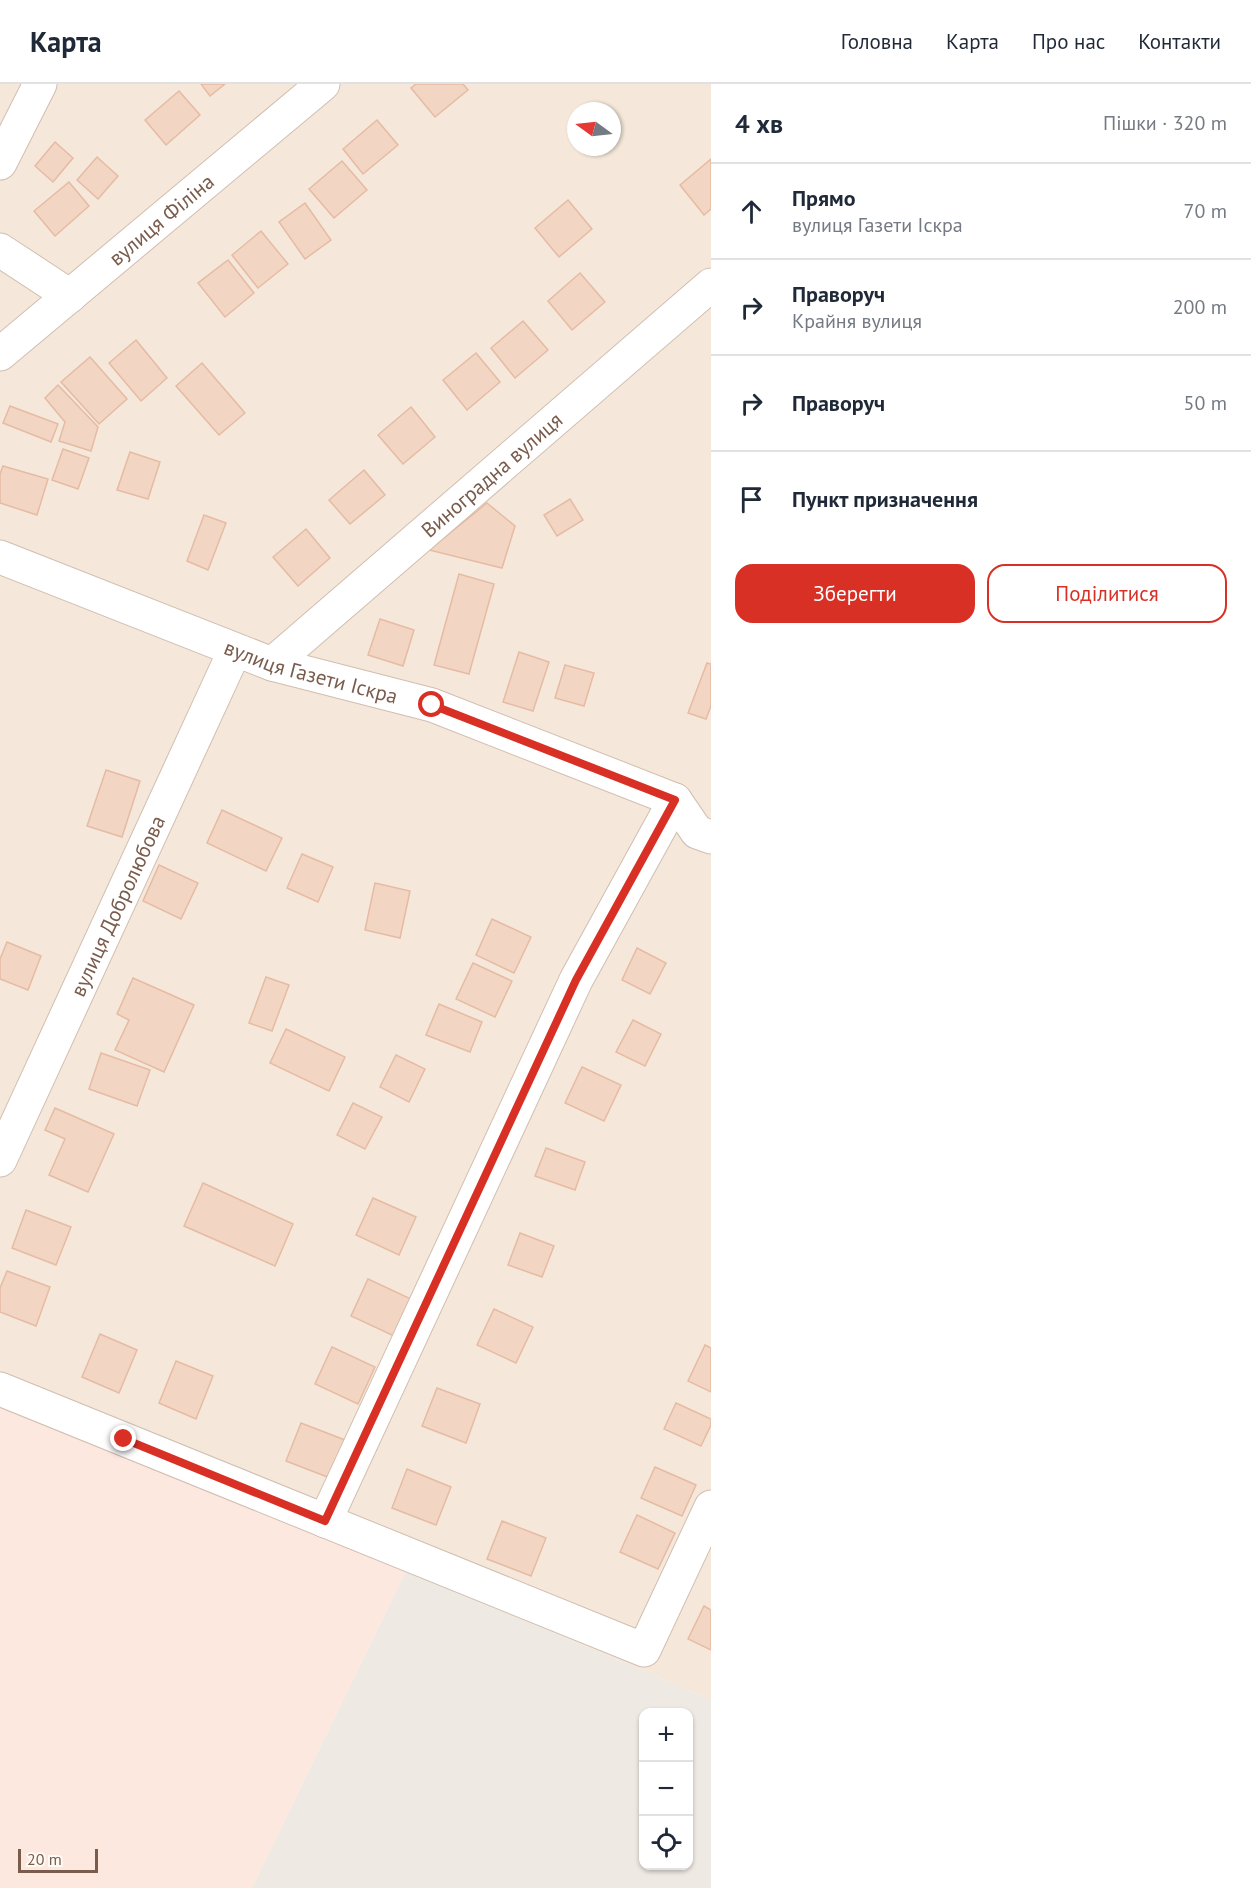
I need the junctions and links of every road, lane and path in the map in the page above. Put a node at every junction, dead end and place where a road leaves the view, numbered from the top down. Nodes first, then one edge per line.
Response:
1 (40, 84) edge
2 (323, 84) edge
3 (0, 163) edge
4 (0, 250) edge
5 (711, 285) edge
6 (70, 296) junction
7 (0, 354) edge
8 (0, 557) edge
9 (235, 650) junction
10 (272, 664) junction
11 (675, 800) junction
12 (706, 830) edge
13 (0, 1161) edge
14 (0, 1389) edge
15 (711, 1507) edge
16 (325, 1521) junction

1 - 3 street
2 - 6 street, вулиця Філіна
4 - 6 street
5 - 10 street, Виноградна вулиця
6 - 7 street, вулиця Філіна
8 - 9 street, вулиця Газети Іскра
9 - 10 street, вулиця Газети Іскра
9 - 13 street, вулиця Добролюбова
10 - 11 street, вулиця Газети Іскра
11 - 12 street
11 - 16 street
14 - 16 street
15 - 16 street

